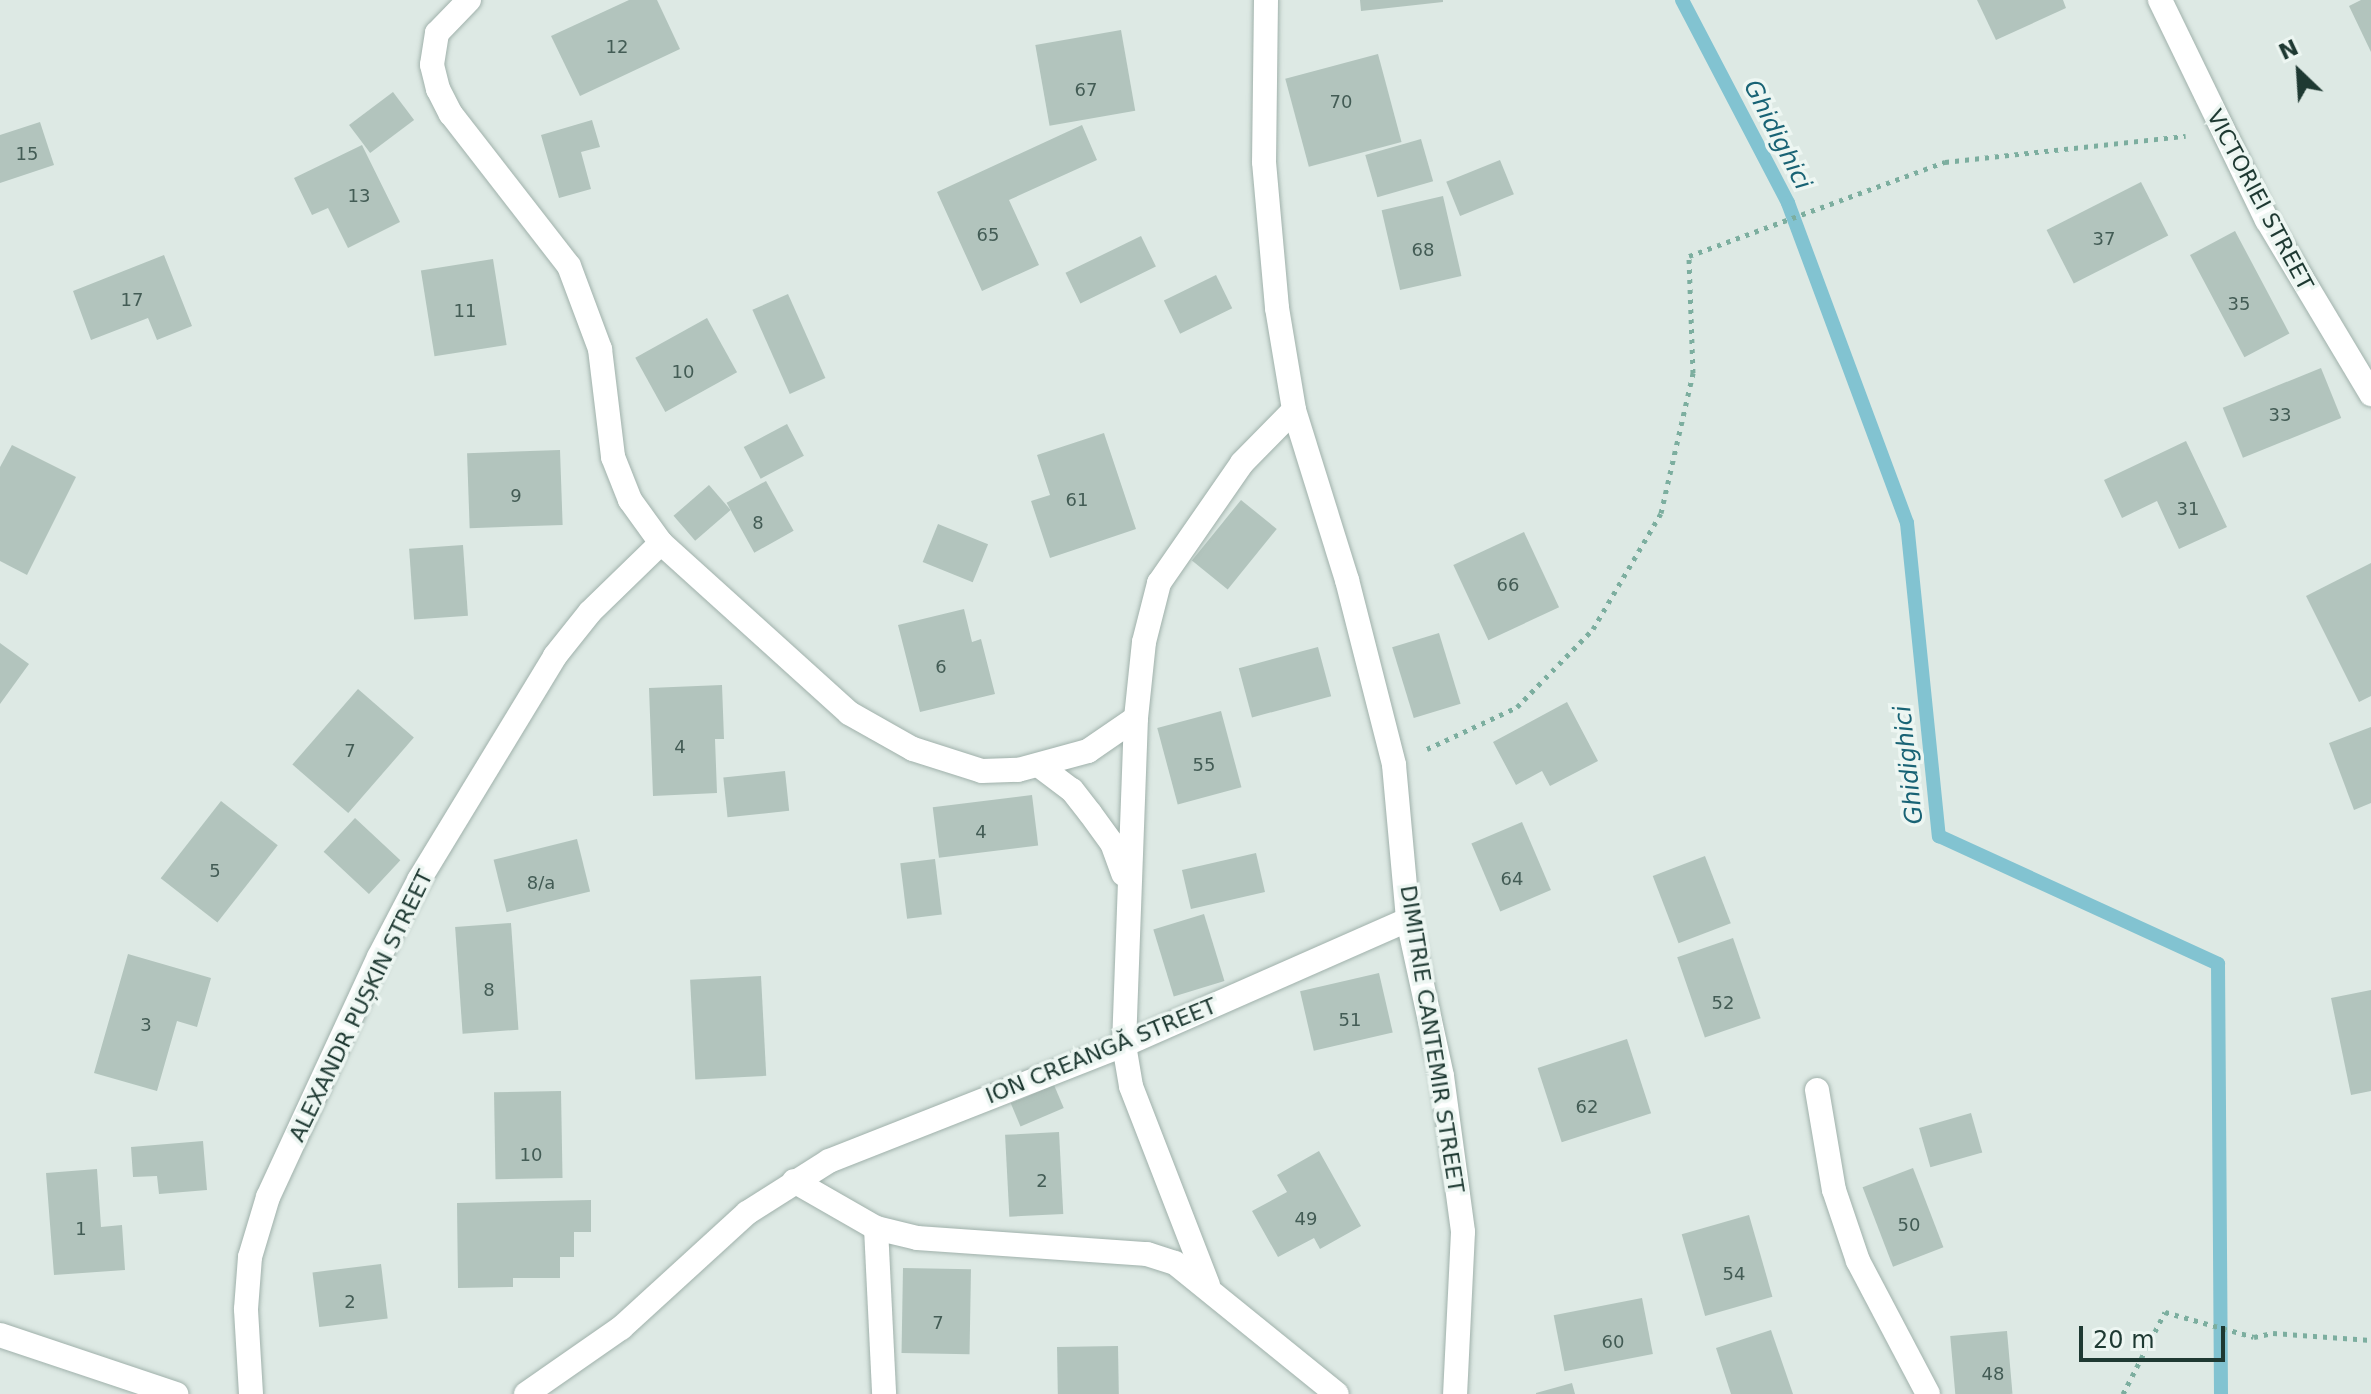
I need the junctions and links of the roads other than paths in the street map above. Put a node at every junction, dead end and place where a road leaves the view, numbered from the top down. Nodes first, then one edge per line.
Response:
1 (469, 0) edge
2 (1266, 0) edge
3 (2160, 0) edge
4 (2371, 394) edge
5 (1294, 410) junction
6 (661, 543) junction
7 (1136, 718) junction
8 (1041, 767) junction
9 (1127, 887) junction
10 (1408, 920) junction
11 (1124, 1045) junction
12 (1817, 1090) dead end
13 (794, 1181) junction
14 (876, 1228) junction
15 (1208, 1285) junction
16 (0, 1335) edge
17 (176, 1394) edge
18 (251, 1394) edge
19 (526, 1394) edge
20 (884, 1394) edge
21 (1337, 1394) edge
22 (1455, 1394) edge
23 (1928, 1394) edge

1 - 6 street
2 - 5 street, DIMITRIE CANTEMIR STREET
3 - 4 street, VICTORIEI STREET
5 - 7 street
5 - 10 street, DIMITRIE CANTEMIR STREET
6 - 8 street
6 - 18 street, ALEXANDR PUȘKIN STREET
7 - 8 street
7 - 9 street
8 - 9 street
9 - 11 street
10 - 11 street, ION CREANGĂ STREET
10 - 22 street, DIMITRIE CANTEMIR STREET
11 - 13 street, ION CREANGĂ STREET
11 - 15 street
12 - 23 street
13 - 14 street
13 - 19 street, ION CREANGĂ STREET
14 - 15 street
14 - 20 street
15 - 21 street
16 - 17 street

